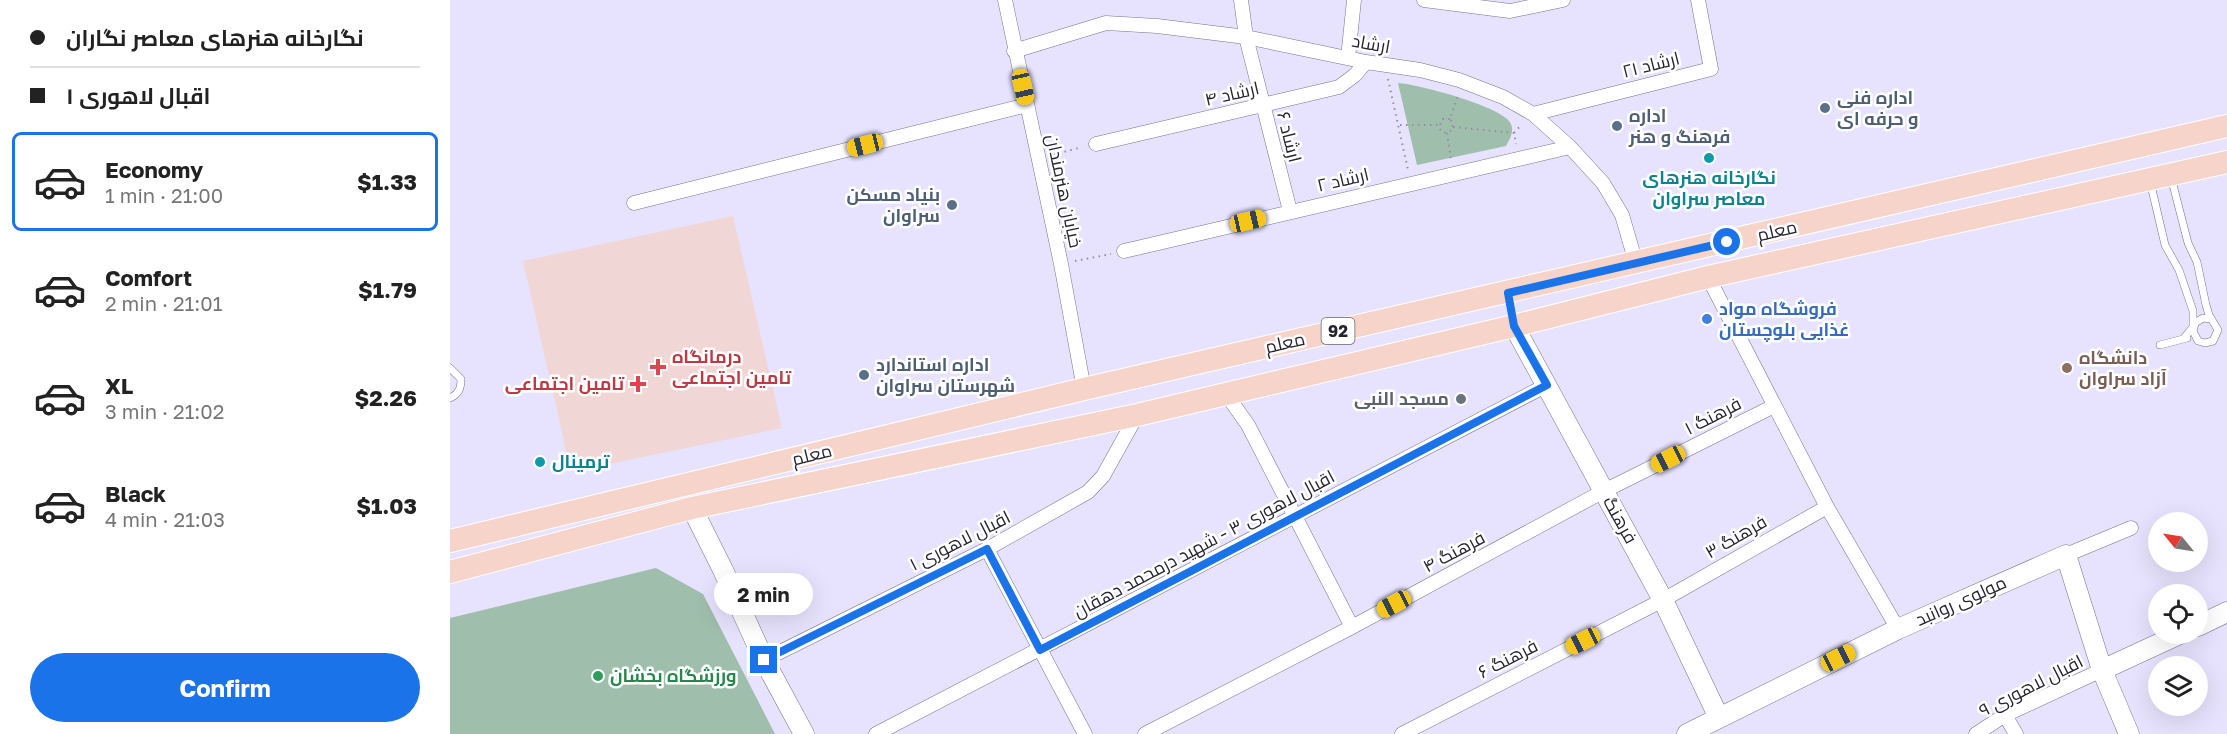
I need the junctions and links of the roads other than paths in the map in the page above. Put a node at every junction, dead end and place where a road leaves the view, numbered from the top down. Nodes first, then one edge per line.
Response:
1 (1005, 0) edge
2 (1240, 0) edge
3 (1354, 0) edge
4 (1424, 0) edge
5 (1563, 0) edge
6 (1698, 0) edge
7 (1246, 37) junction
8 (1014, 51) junction
9 (1348, 58) junction
10 (1366, 62) junction
11 (1027, 105) junction
12 (1263, 106) junction
13 (1533, 114) junction
14 (2227, 126) edge
15 (1095, 144) road end
16 (1570, 147) junction
17 (2227, 162) edge
18 (2160, 177) junction
19 (634, 203) dead end
20 (1290, 211) junction
21 (1124, 251) road end
22 (1636, 263) junction
23 (1708, 277) junction
24 (1508, 293) junction
25 (2211, 319) junction
26 (1514, 326) junction
27 (2193, 327) junction
28 (2184, 338) junction
29 (2198, 341) junction
30 (2160, 345) dead end
31 (450, 368) edge
32 (1547, 385) junction
33 (1084, 390) junction
34 (1226, 394) junction
35 (450, 398) edge
36 (1774, 406) junction
37 (1137, 415) junction
38 (1604, 491) junction
39 (1827, 507) junction
40 (692, 508) junction
41 (1294, 517) junction
42 (2131, 528) dead end
43 (450, 541) edge
44 (987, 549) junction
45 (2066, 555) junction
46 (450, 572) edge
47 (1663, 600) junction
48 (2227, 612) edge
49 (2208, 621) edge
50 (1352, 627) junction
51 (1898, 629) junction
52 (2158, 644) edge
53 (1040, 650) junction
54 (764, 660) junction
55 (2102, 670) junction
56 (2005, 715) junction
57 (1719, 718) junction
58 (804, 734) edge
59 (876, 734) edge
60 (1084, 734) edge
61 (1145, 734) edge
62 (1402, 734) edge
63 (1687, 734) edge
64 (1976, 734) edge
65 (2016, 734) edge
66 (2129, 734) edge

1 - 8 street, خیابان هنرمندان
2 - 7 street, ارشاد ۶
3 - 9 street
4 - 5 street
6 - 13 street, ارشاد ۲۱
7 - 8 street, ارشاد
7 - 9 street, ارشاد
7 - 12 street, ارشاد ۶
8 - 11 street, خیابان هنرمندان
9 - 10 street, ارشاد
10 - 12 street, ارشاد ۴
10 - 13 street, ارشاد
11 - 19 street
11 - 33 street, خیابان هنرمندان
12 - 15 street, ارشاد ۴
12 - 20 street, ارشاد ۶
13 - 16 street, ارشاد
14 - 22 main road, معلم / 92
16 - 20 street, ارشاد ۲
16 - 22 street, ارشاد
17 - 18 main road, معلم / 92
18 - 23 main road, معلم / 92
18 - 25 lane
18 - 27 lane
20 - 21 street, ارشاد ۲
22 - 24 main road, معلم / 92
23 - 26 main road, معلم / 92
23 - 36 street
24 - 26 main road
24 - 33 main road, معلم / 92
25 - 27 lane
25 - 29 lane
26 - 32 street, فرهنگ
26 - 34 main road, معلم / 92
27 - 28 lane
27 - 29 lane
28 - 29 lane
28 - 30 lane
31 - 35 lane
32 - 38 street, فرهنگ
32 - 41 street, اقبال لاهوری ۳ - شهید درمحمد دهقان
33 - 43 main road, معلم / 92
34 - 37 main road, معلم / 92
34 - 41 street
36 - 38 street, فرهنگ ۱
36 - 39 street
37 - 40 main road, معلم / 92
37 - 44 street, اقبال لاهوری ۱
38 - 47 street, فرهنگ
38 - 50 street, فرهنگ ۴
39 - 47 street, فرهنگ ۳
39 - 51 street
40 - 46 main road, معلم / 92
40 - 54 street
41 - 50 street
41 - 53 street, اقبال لاهوری ۳ - شهید درمحمد دهقان
42 - 45 street
44 - 53 street
44 - 54 street, اقبال لاهوری ۱
45 - 51 street, مولوی روانبد
45 - 55 street
47 - 57 street, فرهنگ
47 - 62 street, فرهنگ ۶
48 - 49 street
50 - 61 street, فرهنگ ۴
51 - 57 street, مولوی روانبد
52 - 55 street
53 - 59 street, اقبال لاهوری ۳ - شهید درمحمد دهقان
53 - 60 street
54 - 58 street
55 - 56 street, اقبال لاهوری ۹
55 - 66 street
56 - 64 street, اقبال لاهوری ۹
56 - 65 street
57 - 63 street, مولوی روانبد

